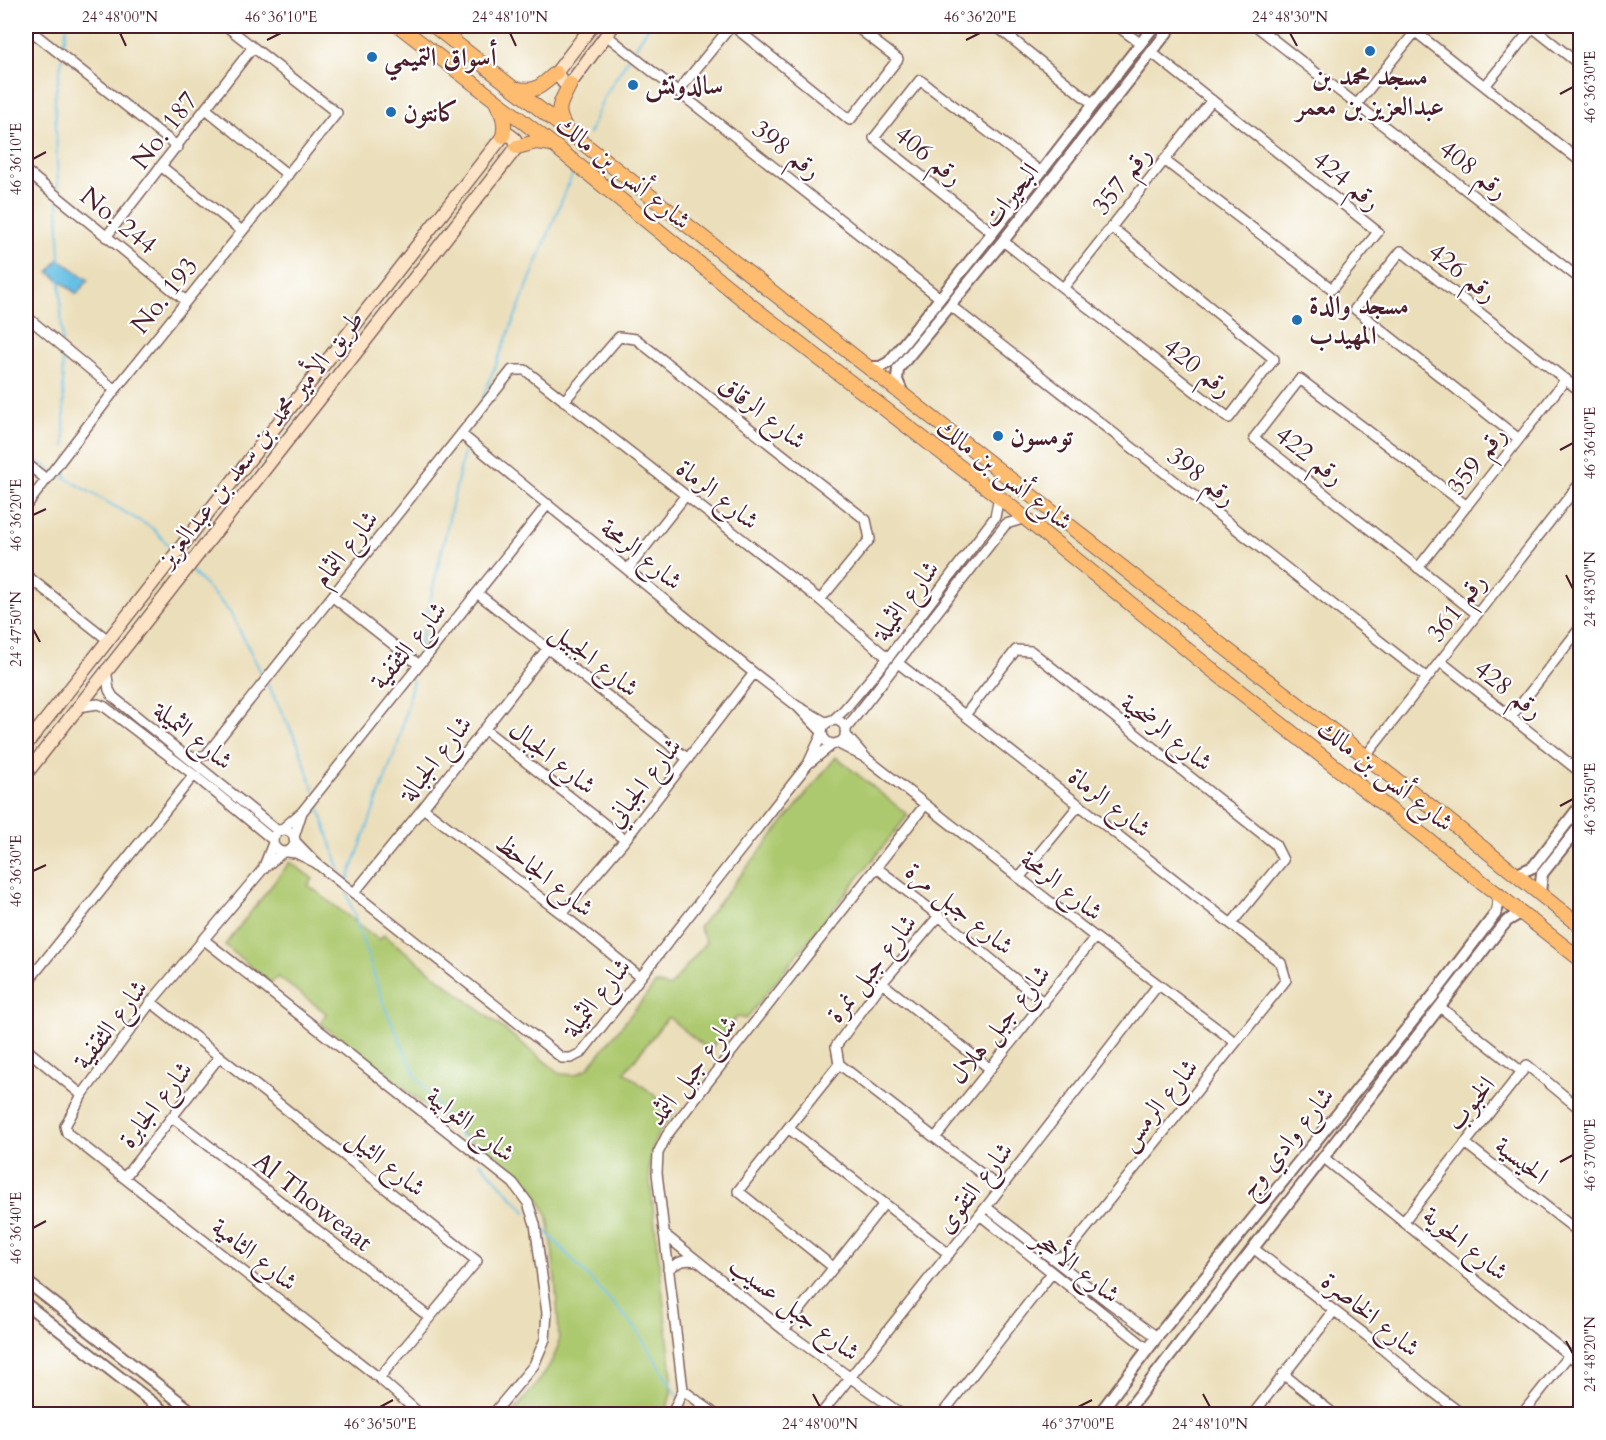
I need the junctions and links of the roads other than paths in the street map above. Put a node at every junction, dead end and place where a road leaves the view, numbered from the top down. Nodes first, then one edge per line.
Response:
1 (226, 26) edge
2 (399, 26) edge
3 (434, 26) edge
4 (592, 26) edge
5 (732, 26) edge
6 (855, 26) edge
7 (996, 26) edge
8 (1117, 26) edge
9 (1154, 26) edge
10 (1172, 26) edge
11 (1256, 26) edge
12 (1533, 26) edge
13 (26, 27) edge
14 (1412, 28) edge
15 (610, 30) edge
16 (452, 31) edge
17 (1140, 43) junction
18 (253, 47) junction
19 (1151, 52) junction
20 (1581, 65) edge
21 (556, 73) junction
22 (570, 84) junction
23 (1485, 86) junction
24 (513, 88) junction
25 (679, 90) junction
26 (1212, 99) junction
27 (494, 100) junction
28 (1093, 104) junction
29 (1357, 104) junction
30 (206, 110) junction
31 (568, 132) junction
32 (503, 136) junction
33 (552, 144) junction
34 (178, 147) junction
35 (517, 147) junction
36 (1164, 159) junction
37 (1581, 161) edge
38 (162, 167) junction
39 (26, 171) edge
40 (1041, 171) junction
41 (288, 175) junction
42 (1111, 227) junction
43 (242, 231) junction
44 (993, 233) junction
45 (106, 237) junction
46 (1003, 241) junction
47 (1580, 279) edge
48 (1064, 287) junction
49 (940, 298) junction
50 (186, 301) junction
51 (951, 306) junction
52 (26, 316) edge
53 (901, 347) junction
54 (909, 356) junction
55 (869, 367) junction
56 (518, 370) joint
57 (1566, 379) junction
58 (115, 390) junction
59 (1581, 391) edge
60 (903, 394) junction
61 (564, 401) junction
62 (461, 434) junction
63 (1519, 439) junction
64 (26, 463) edge
65 (46, 479) junction
66 (1581, 483) edge
67 (686, 495) junction
68 (999, 497) junction
69 (548, 504) junction
70 (26, 506) edge
71 (1467, 506) junction
72 (1023, 519) junction
73 (1418, 568) junction
74 (628, 569) junction
75 (26, 575) edge
76 (477, 593) junction
77 (333, 597) junction
78 (820, 600) junction
79 (1169, 603) junction
80 (1477, 614) junction
81 (1154, 623) junction
82 (1581, 628) edge
83 (108, 640) junction
84 (1220, 644) junction
85 (547, 649) junction
86 (888, 657) junction
87 (1440, 661) junction
88 (898, 663) junction
89 (418, 664) junction
90 (1206, 665) junction
91 (106, 669) junction
92 (754, 673) junction
93 (1427, 678) junction
94 (78, 706) junction
95 (965, 715) junction
96 (1511, 717) junction
97 (826, 727) junction
98 (484, 729) junction
99 (845, 732) junction
100 (835, 744) junction
101 (26, 745) edge
102 (206, 755) junction
103 (188, 756) junction
104 (1365, 757) junction
105 (866, 758) junction
106 (688, 759) junction
107 (808, 764) junction
108 (207, 771) junction
109 (1581, 772) edge
110 (26, 774) edge
111 (194, 775) junction
112 (925, 805) junction
113 (1079, 805) junction
114 (1581, 806) edge
115 (423, 808) junction
116 (302, 813) junction
117 (1581, 826) edge
118 (266, 828) junction
119 (276, 836) junction
120 (294, 839) junction
121 (625, 840) junction
122 (284, 852) junction
123 (1551, 854) junction
124 (315, 863) junction
125 (877, 868) junction
126 (263, 869) junction
127 (1515, 875) junction
128 (1019, 878) junction
129 (354, 893) junction
130 (1498, 893) junction
131 (1540, 893) junction
132 (1522, 912) junction
133 (562, 914) junction
134 (939, 916) junction
135 (1231, 924) junction
136 (1486, 926) junction
137 (1581, 926) edge
138 (1496, 934) junction
139 (1095, 937) junction
140 (203, 939) junction
141 (1581, 959) edge
142 (640, 977) junction
143 (1286, 980) joint
144 (882, 983) junction
145 (26, 984) edge
146 (1158, 985) junction
147 (151, 1002) junction
148 (1044, 1003) junction
149 (1440, 1007) junction
150 (1235, 1042) junction
151 (26, 1049) edge
152 (220, 1056) junction
153 (839, 1064) junction
154 (989, 1068) junction
155 (1522, 1072) junction
156 (82, 1095) junction
157 (1581, 1109) edge
158 (172, 1117) junction
159 (65, 1126) joint
160 (788, 1128) junction
161 (935, 1138) junction
162 (1465, 1143) junction
163 (1324, 1158) junction
164 (124, 1178) junction
165 (1000, 1188) junction
166 (884, 1204) junction
167 (983, 1211) junction
168 (1404, 1221) junction
169 (1581, 1233) edge
170 (664, 1234) junction
171 (1253, 1248) junction
172 (949, 1254) junction
173 (1065, 1255) junction
174 (1053, 1259) junction
175 (699, 1262) junction
176 (833, 1267) junction
177 (1065, 1268) junction
178 (669, 1269) junction
179 (1052, 1272) junction
180 (26, 1281) edge
181 (1107, 1301) junction
182 (26, 1304) edge
183 (1100, 1311) junction
184 (1334, 1311) junction
185 (429, 1317) junction
186 (784, 1330) junction
187 (1157, 1336) junction
188 (1148, 1349) junction
189 (1569, 1354) junction
190 (1581, 1364) edge
191 (1284, 1374) junction
192 (851, 1377) junction
193 (380, 1378) junction
194 (683, 1390) junction
195 (165, 1391) junction
196 (154, 1405) junction
197 (167, 1414) edge
198 (195, 1414) edge
199 (420, 1414) edge
200 (493, 1414) edge
201 (672, 1414) edge
202 (714, 1414) edge
203 (820, 1414) edge
204 (901, 1414) edge
205 (942, 1414) edge
206 (1098, 1414) edge
207 (1125, 1414) edge
208 (1253, 1414) edge
209 (1334, 1414) edge
210 (1462, 1414) edge
211 (1522, 1414) edge

1 - 18 street
2 - 27 main road, شارع أنس بن مالك
3 - 16 main road, شارع أنس بن مالك
4 - 21 main road
5 - 6 street
5 - 25 street
7 - 28 street
8 - 17 street
9 - 17 street, البحيرات
10 - 19 street, البحيرات
11 - 29 street, رقم 408
12 - 20 street
12 - 23 street
13 - 34 street
14 - 23 street
14 - 29 street
15 - 22 main road
15 - 25 street, رقم 398
16 - 24 main road, شارع أنس بن مالك
17 - 28 street, البحيرات
18 - 30 street, No. 187
18 - 41 street, No. 193
19 - 26 street, رقم 424
19 - 46 street, البحيرات
21 - 22 main road
21 - 24 main road
22 - 31 main road
23 - 37 street
24 - 31 main road, شارع أنس بن مالك
25 - 49 street, رقم 398
26 - 36 street, رقم 357
26 - 36 street, رقم 424
27 - 32 main road
27 - 33 main road, شارع أنس بن مالك
28 - 40 street, البحيرات
29 - 47 street, رقم 408
30 - 34 street, No. 187
30 - 41 street
31 - 55 main road, شارع أنس بن مالك
32 - 35 main road
32 - 83 main road, طريق الأمير محمد بن سعد بن عبدالعزيز
33 - 35 main road
33 - 68 main road, شارع أنس بن مالك
34 - 38 street, No. 187
35 - 91 main road, طريق الأمير محمد بن سعد بن عبدالعزيز
36 - 42 street, رقم 357
38 - 43 street
38 - 45 street, No. 187
39 - 45 street, No. 244
40 - 44 street, البحيرات
40 - 44 street, رقم 406
41 - 43 street, No. 193
42 - 48 street, رقم 357
42 - 48 street, رقم 420
43 - 50 street, No. 193
44 - 49 street, البحيرات
45 - 50 street, No. 244
46 - 48 street, رقم 420
46 - 51 street, البحيرات
49 - 53 street, البحيرات
50 - 58 street, No. 193
51 - 54 street, البحيرات
51 - 93 street, رقم 398
52 - 58 street
53 - 54 street
53 - 55 street, البحيرات
54 - 60 street, البحيرات
55 - 60 main road, شارع أنس بن مالك
56 - 61 street, شارع الرماة
56 - 62 street, شارع الثمام
57 - 59 street, رقم 426
57 - 63 street, رقم 359
57 - 63 street, رقم 426
58 - 65 street, No. 193
60 - 79 main road, شارع أنس بن مالك
61 - 67 street, شارع الرماة
61 - 78 street, شارع الرقاق
62 - 69 street, شارع الرمحة
62 - 77 street, شارع الثمام
63 - 71 street, رقم 359
64 - 65 street
65 - 70 street, No. 193
66 - 80 street, رقم 361
67 - 74 street
67 - 78 street, شارع الرماة
68 - 72 main road, شارع أنس بن مالك
68 - 86 street, شارع الثميلة
69 - 74 street, شارع الرمحة
69 - 76 street, شارع الثقفية
71 - 73 street, رقم 359
71 - 73 street, رقم 422
72 - 81 main road, شارع أنس بن مالك
72 - 88 street, شارع الثميلة
73 - 80 street, رقم 422
74 - 92 street, شارع الرمحة
75 - 83 street
76 - 85 street, شارع الجبيل
76 - 89 street, شارع الثقفية
77 - 89 street
77 - 102 street, شارع الثمام
78 - 86 street, شارع الرماة
79 - 81 main road
79 - 84 main road, شارع أنس بن مالك
80 - 87 street, رقم 361
81 - 90 main road, شارع أنس بن مالك
82 - 96 street
83 - 101 main road, طريق الأمير محمد بن سعد بن عبدالعزيز
84 - 90 main road
84 - 104 main road, شارع أنس بن مالك
85 - 98 street, شارع الجبالة
85 - 106 street, شارع الجبيل
86 - 97 street, شارع الثميلة
87 - 93 street, رقم 361
87 - 96 street, رقم 428
88 - 95 street, شارع الرماة
88 - 99 street, شارع الثميلة
89 - 116 street, شارع الثقفية
90 - 130 main road, شارع أنس بن مالك
91 - 94 main road, طريق الأمير محمد بن سعد بن عبدالعزيز
91 - 103 street, شارع الثميلة
92 - 97 street, شارع الرمحة
92 - 106 street, شارع الجباني
93 - 104 street, رقم 361
94 - 110 main road, طريق الأمير محمد بن سعد بن عبدالعزيز
94 - 111 street, شارع الثميلة
95 - 113 street, شارع الرماة
95 - 135 street, شارع الرضحية
96 - 109 street, رقم 428
97 - 99 street
97 - 100 street
97 - 107 street, شارع الثميلة
98 - 115 street, شارع الجبالة
98 - 121 street, شارع الجبال
99 - 100 street
99 - 105 street
100 - 105 street
100 - 107 street
102 - 103 street
102 - 108 street
103 - 108 street, شارع الثميلة
104 - 127 main road, شارع أنس بن مالك
105 - 112 street, شارع الرمحة
106 - 121 street, شارع الجباني
107 - 142 street, شارع الثميلة
108 - 118 street, شارع الثميلة
111 - 118 street, شارع الثميلة
111 - 145 street
112 - 125 street, شارع جبل الثمد
112 - 128 street, شارع الرمحة
113 - 128 street
113 - 135 street, شارع الرماة
114 - 123 street
115 - 129 street, شارع الجبالة
115 - 133 street, شارع الجاحظ
116 - 119 street
116 - 120 street
117 - 123 street
118 - 119 street
119 - 120 street
119 - 122 street
119 - 126 street
120 - 122 street
120 - 124 street
121 - 133 street, شارع الجباني
122 - 124 street
122 - 126 street
123 - 127 street
123 - 131 street
124 - 129 street, شارع الثميلة
125 - 134 street, شارع جبل مرة
125 - 170 street, شارع جبل الثمد
126 - 140 street, شارع الثقفية
127 - 131 main road, شارع أنس بن مالك
128 - 139 street, شارع الرمحة
129 - 142 street, شارع الثميلة
130 - 132 main road, شارع أنس بن مالك
130 - 136 street, شارع وادي وج
131 - 137 main road, شارع أنس بن مالك
132 - 138 street, شارع وادي وج
132 - 141 main road, شارع أنس بن مالك
133 - 142 street, شارع الجاحظ
134 - 144 street, شارع جبل نمرة
134 - 148 street, شارع جبل مرة
135 - 143 street, شارع الرماة
136 - 138 street
136 - 187 street, شارع وادي وج
138 - 149 street, شارع وادي وج
139 - 146 street, شارع الرمحة
139 - 148 street, شارع جبل هلال
140 - 147 street, شارع الثقفية
140 - 200 street, شارع الثوابية
143 - 150 street, شارع الرمس
144 - 153 street, شارع جبل نمرة
144 - 154 street
146 - 150 street, شارع الرمحة
146 - 165 street, شارع التقوى
147 - 152 street, شارع الثيل
147 - 156 street, شارع الثقفية
148 - 154 street, شارع جبل هلال
149 - 155 street
149 - 163 street, شارع وادي وج
150 - 173 street, شارع الرمس
151 - 156 street
152 - 158 street, شارع الجابرة
152 - 185 street, شارع الثيل
153 - 160 street, شارع جبل نمرة
153 - 161 street
154 - 161 street, شارع جبل هلال
155 - 157 street, الخبوب
155 - 162 street, الخبوب
156 - 159 street, شارع الثقفية
158 - 164 street, شارع الجابرة
158 - 185 street, Al Thoweaat
159 - 164 street, شارع الثامية
160 - 166 street
160 - 176 street, شارع جبل نمرة
161 - 165 street
162 - 168 street, الخبوب
162 - 169 street, الحيسية
163 - 168 street, شارع الحوية
163 - 171 street, شارع وادي وج
164 - 193 street, شارع الثامية
165 - 167 street, شارع التقوى
166 - 172 street
166 - 176 street
167 - 172 street, شارع التقوى
167 - 174 street, شارع الأحجر
167 - 179 street, شارع الأحجر
168 - 189 street, شارع الحوية
170 - 175 street, شارع جبل عسيب
170 - 178 street, شارع جبل الثمد
171 - 184 street, شارع الخاصرة
171 - 207 street, شارع وادي وج
172 - 192 street, شارع التقوى
173 - 174 street
173 - 177 street
174 - 177 street, شارع الأحجر
175 - 178 street
175 - 186 street, شارع جبل عسيب
176 - 186 street
177 - 181 street, شارع الأحجر
178 - 194 street, شارع جبل الثمد
179 - 183 street, شارع الأحجر
179 - 205 street
180 - 195 street
181 - 183 street
181 - 187 street, شارع الأحجر
182 - 196 street
183 - 188 street, شارع الأحجر
184 - 191 street
184 - 210 street, شارع الخاصرة
185 - 193 street, شارع الثيل
186 - 192 street, شارع جبل عسيب
187 - 188 street, شارع وادي وج
188 - 206 street, شارع وادي وج
189 - 190 street, شارع الحوية
189 - 211 street
191 - 208 street
191 - 209 street
192 - 203 street, شارع التقوى
192 - 204 street, شارع جبل عسيب
193 - 199 street, شارع الثامية
194 - 201 street
194 - 202 street
195 - 196 street
195 - 198 street
196 - 197 street

